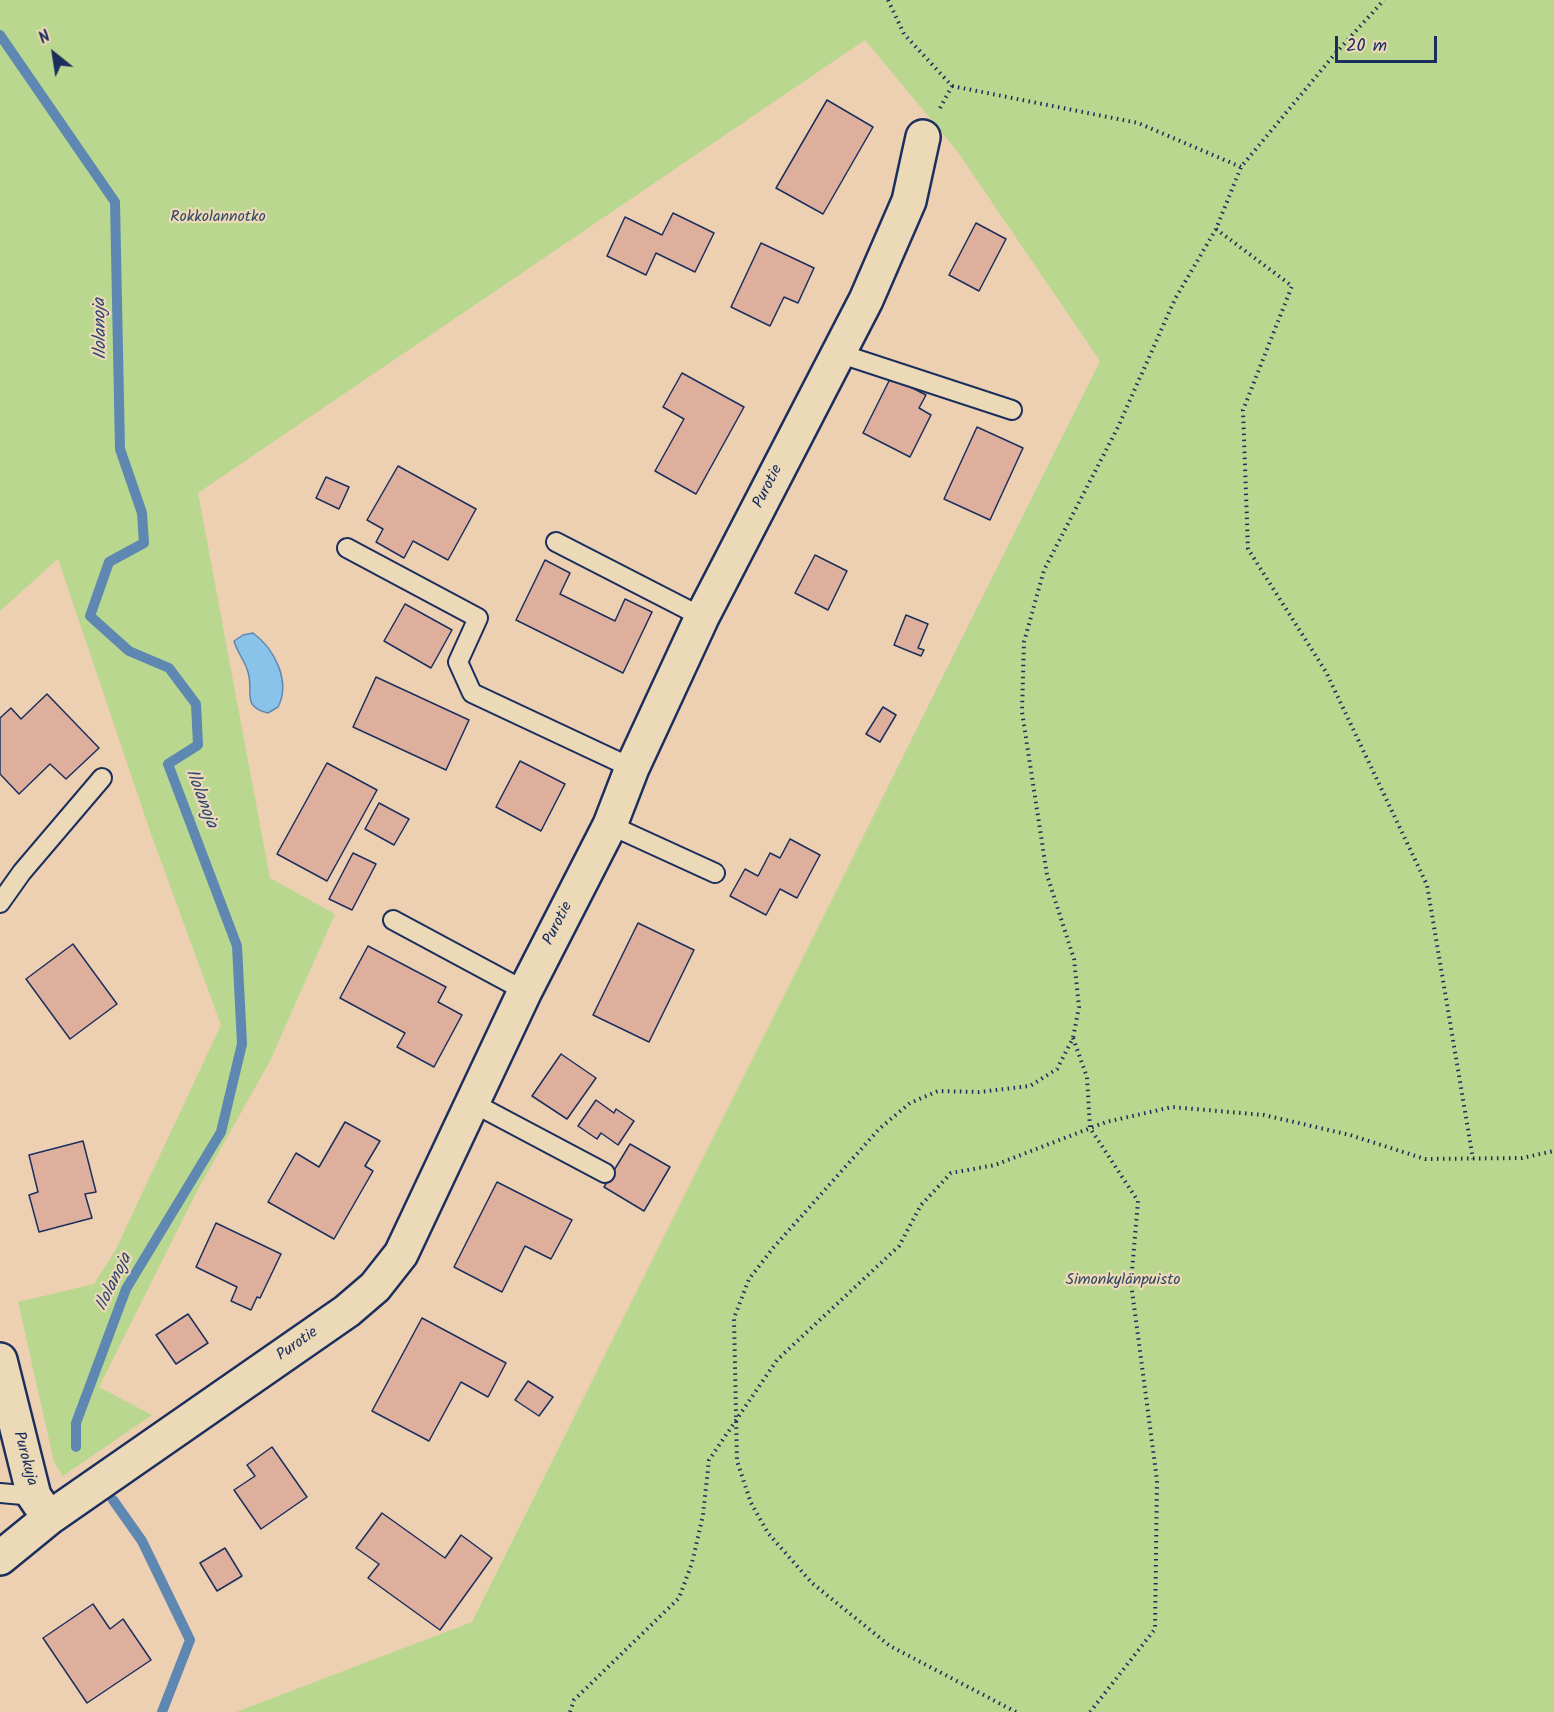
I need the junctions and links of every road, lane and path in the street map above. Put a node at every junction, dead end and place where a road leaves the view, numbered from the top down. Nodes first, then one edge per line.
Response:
1 (888, 0) edge
2 (1384, 0) edge
3 (952, 86) junction
4 (923, 137) joint
5 (1241, 166) junction
6 (1216, 229) junction
7 (838, 353) junction
8 (1012, 410) dead end
9 (556, 542) dead end
10 (346, 548) dead end
11 (702, 617) junction
12 (632, 768) junction
13 (102, 778) dead end
14 (609, 825) junction
15 (715, 873) dead end
16 (0, 903) edge
17 (393, 920) dead end
18 (525, 991) junction
19 (1073, 1038) junction
20 (473, 1103) junction
21 (1090, 1128) junction
22 (1554, 1151) edge
23 (1473, 1159) junction
24 (605, 1173) dead end
25 (0, 1360) edge
26 (736, 1419) junction
27 (0, 1493) edge
28 (41, 1507) junction
29 (0, 1558) edge
30 (570, 1712) edge
31 (1016, 1712) edge
32 (1090, 1712) edge

1 - 3 path
2 - 5 path
3 - 4 path
3 - 5 path
4 - 7 street, Purotie
5 - 6 path
6 - 19 path
6 - 23 path
7 - 8 lane
7 - 11 street, Purotie
9 - 11 lane
10 - 12 lane
11 - 12 street, Purotie
12 - 14 street, Purotie
13 - 16 lane
14 - 15 lane
14 - 18 street, Purotie
17 - 18 lane
18 - 20 street, Purotie
19 - 21 path
19 - 26 path
20 - 24 lane
20 - 28 street, Purotie
21 - 23 path
21 - 26 path
21 - 32 path
22 - 23 path
25 - 28 street, Purokuja
26 - 30 path
26 - 31 path
27 - 28 lane
28 - 29 street, Purotie

